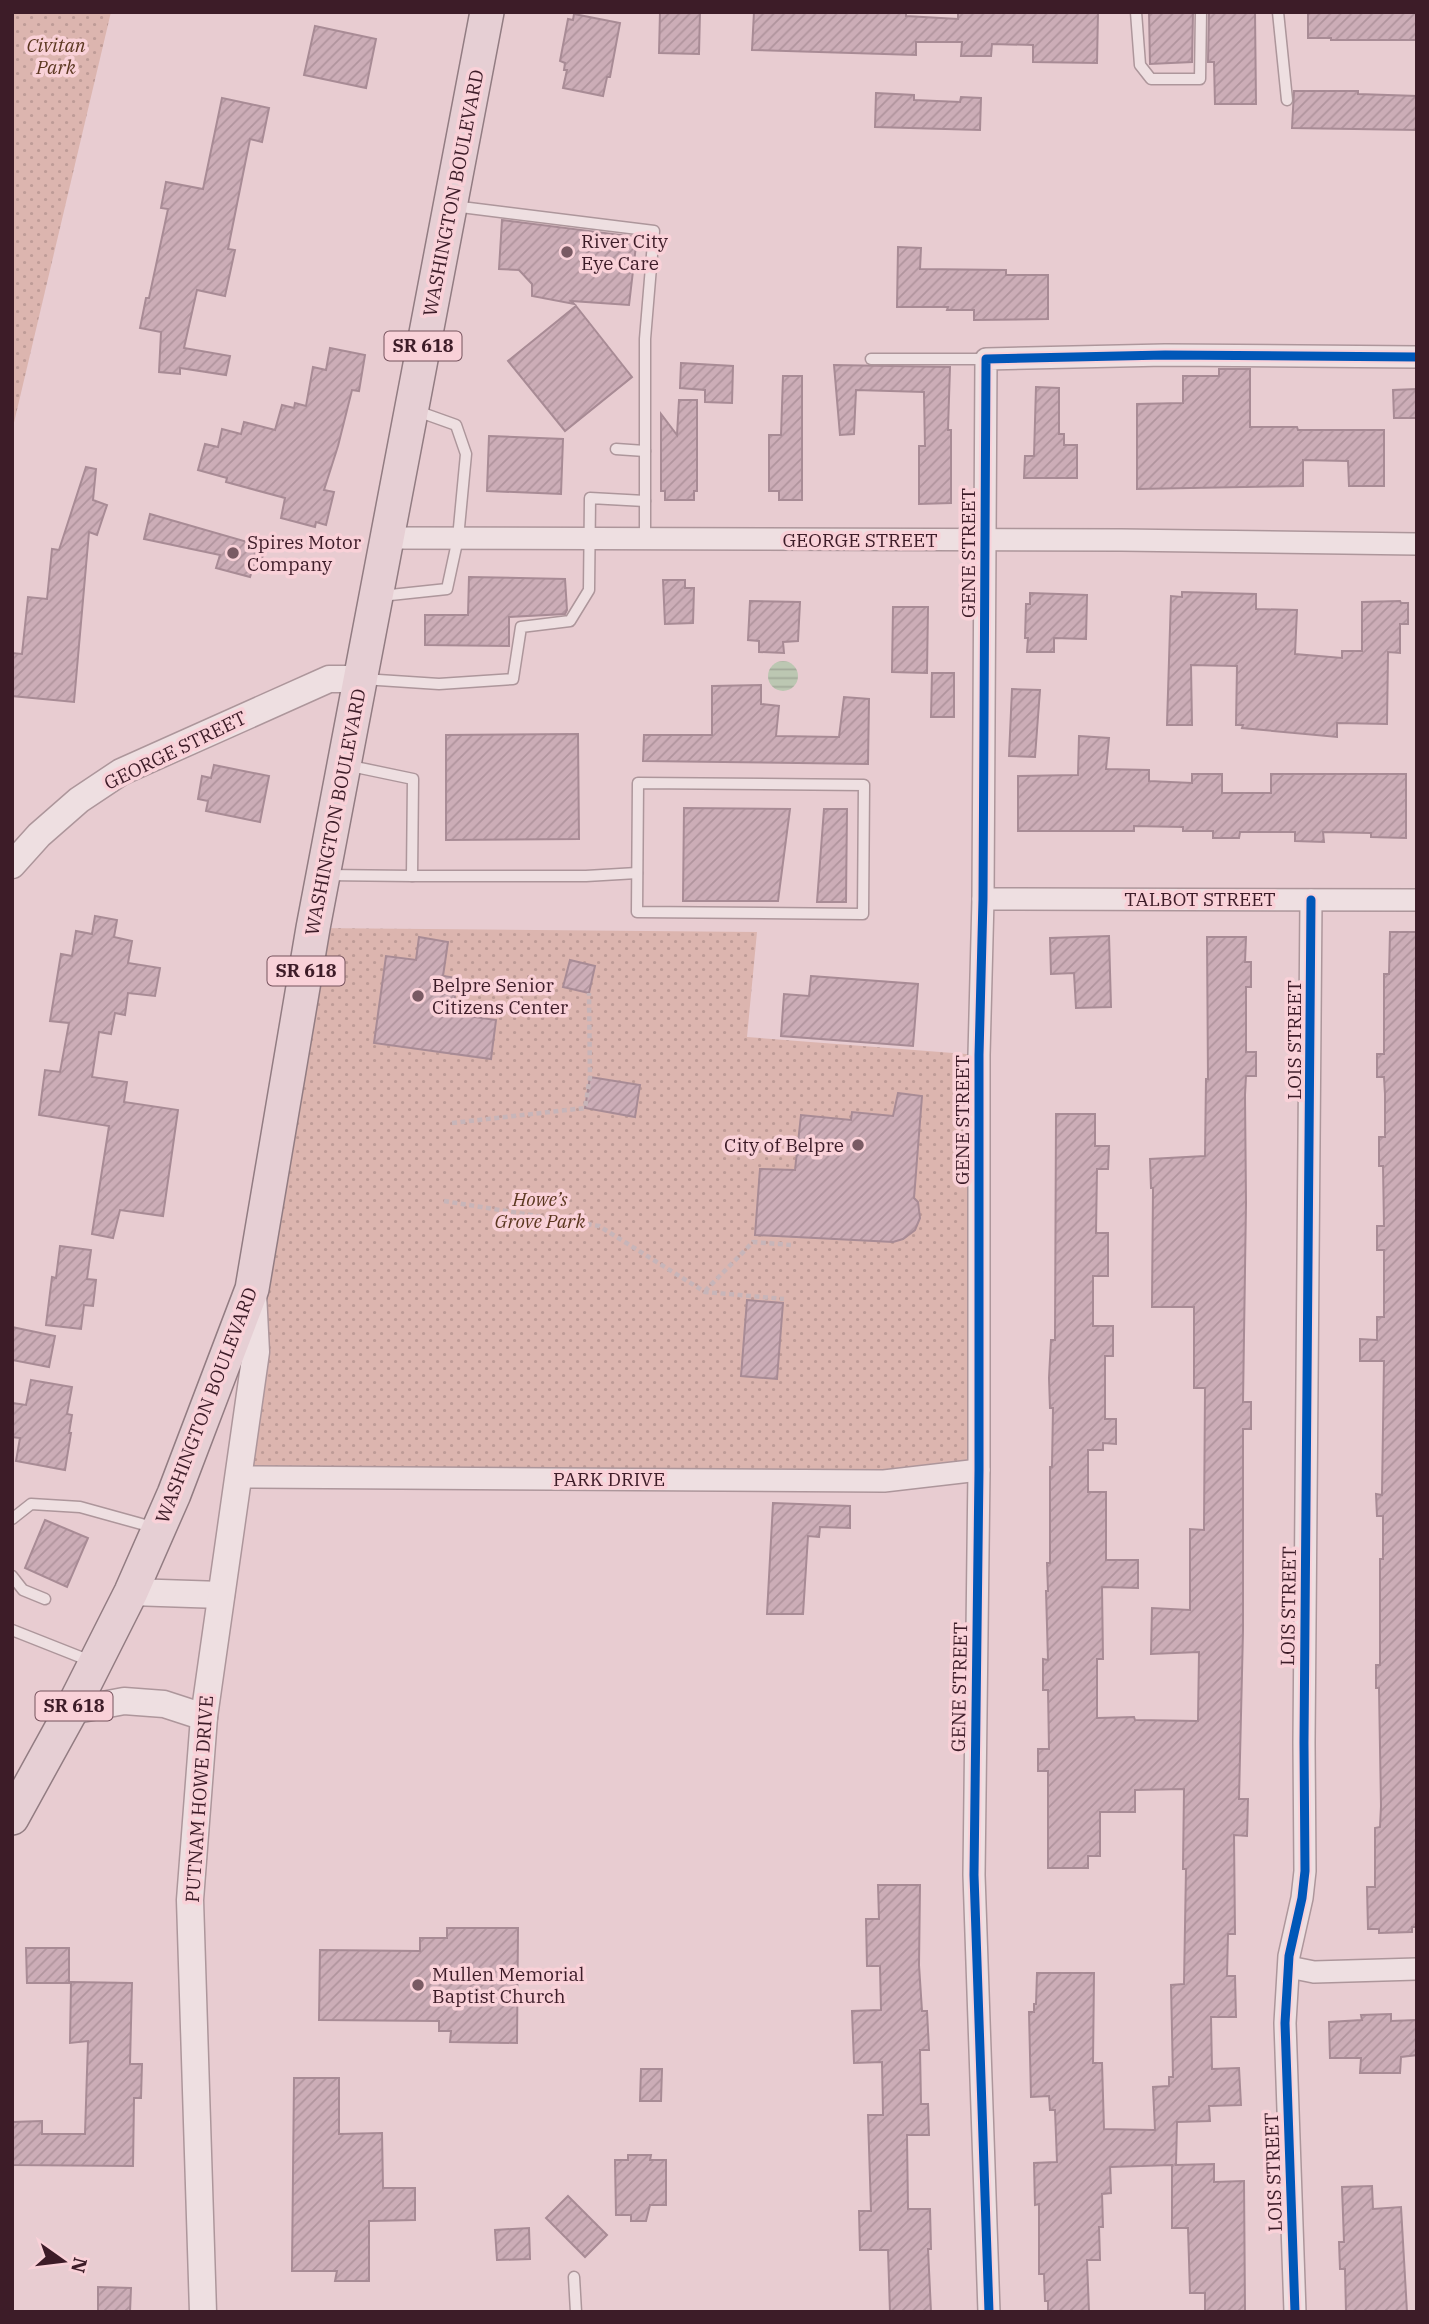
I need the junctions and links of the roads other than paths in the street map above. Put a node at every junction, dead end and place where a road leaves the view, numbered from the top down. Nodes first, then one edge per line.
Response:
1 (487, 12) edge
2 (1136, 12) edge
3 (1201, 12) edge
4 (1278, 12) edge
5 (1287, 100) dead end
6 (450, 205) junction
7 (1417, 357) edge
8 (871, 359) dead end
9 (986, 359) junction
10 (411, 409) junction
11 (617, 449) dead end
12 (645, 451) junction
13 (645, 501) junction
14 (387, 538) junction
15 (458, 538) junction
16 (590, 538) junction
17 (645, 538) junction
18 (986, 541) junction
19 (1417, 544) edge
20 (376, 596) junction
21 (360, 679) junction
22 (344, 765) junction
23 (12, 865) edge
24 (637, 873) junction
25 (324, 875) junction
26 (412, 876) junction
27 (983, 899) junction
28 (1311, 900) junction
29 (1417, 900) edge
30 (252, 1289) junction
31 (979, 1469) junction
32 (238, 1477) junction
33 (12, 1519) edge
34 (159, 1528) junction
35 (12, 1576) edge
36 (131, 1592) junction
37 (221, 1595) junction
38 (45, 1600) dead end
39 (12, 1630) edge
40 (96, 1662) junction
41 (71, 1711) junction
42 (204, 1717) junction
43 (12, 1818) edge
44 (1289, 1967) junction
45 (1417, 1969) edge
46 (574, 2277) dead end
47 (202, 2312) edge
48 (576, 2312) edge
49 (989, 2312) edge
50 (1295, 2312) edge

1 - 6 main road, WASHINGTON BOULEVARD / SR 618
2 - 3 lane
4 - 5 lane
6 - 10 main road, WASHINGTON BOULEVARD / SR 618
6 - 12 lane
7 - 9 street
8 - 9 lane
9 - 18 street, GENE STREET
10 - 14 main road, WASHINGTON BOULEVARD / SR 618
10 - 15 lane
11 - 12 lane
12 - 13 lane
13 - 16 lane
13 - 17 lane
14 - 15 street, GEORGE STREET
14 - 20 main road, WASHINGTON BOULEVARD / SR 618
15 - 16 street, GEORGE STREET
15 - 20 lane
16 - 17 street, GEORGE STREET
16 - 21 lane
17 - 18 street, GEORGE STREET
18 - 19 street, GEORGE STREET
18 - 27 street, GENE STREET
20 - 21 main road, WASHINGTON BOULEVARD / SR 618
21 - 22 main road, WASHINGTON BOULEVARD / SR 618
21 - 23 street, GEORGE STREET
22 - 25 main road, WASHINGTON BOULEVARD / SR 618
22 - 26 lane
24 - 24 lane
24 - 26 lane
25 - 26 lane
25 - 30 main road, WASHINGTON BOULEVARD / SR 618
27 - 28 street, TALBOT STREET
27 - 31 street, GENE STREET
28 - 29 street, TALBOT STREET
28 - 44 street, LOIS STREET
30 - 32 street, PUTNAM HOWE DRIVE
30 - 34 main road, WASHINGTON BOULEVARD / SR 618
31 - 32 street, PARK DRIVE
31 - 49 street, GENE STREET
32 - 37 street, PUTNAM HOWE DRIVE
33 - 34 lane
34 - 36 main road, WASHINGTON BOULEVARD / SR 618
35 - 38 lane
36 - 37 street
36 - 40 main road, WASHINGTON BOULEVARD / SR 618
37 - 42 street, PUTNAM HOWE DRIVE
39 - 40 lane
40 - 41 main road, WASHINGTON BOULEVARD / SR 618
41 - 42 street
41 - 43 main road, WASHINGTON BOULEVARD / SR 618
42 - 47 street, PUTNAM HOWE DRIVE
44 - 45 street
44 - 50 street, LOIS STREET
46 - 48 lane

